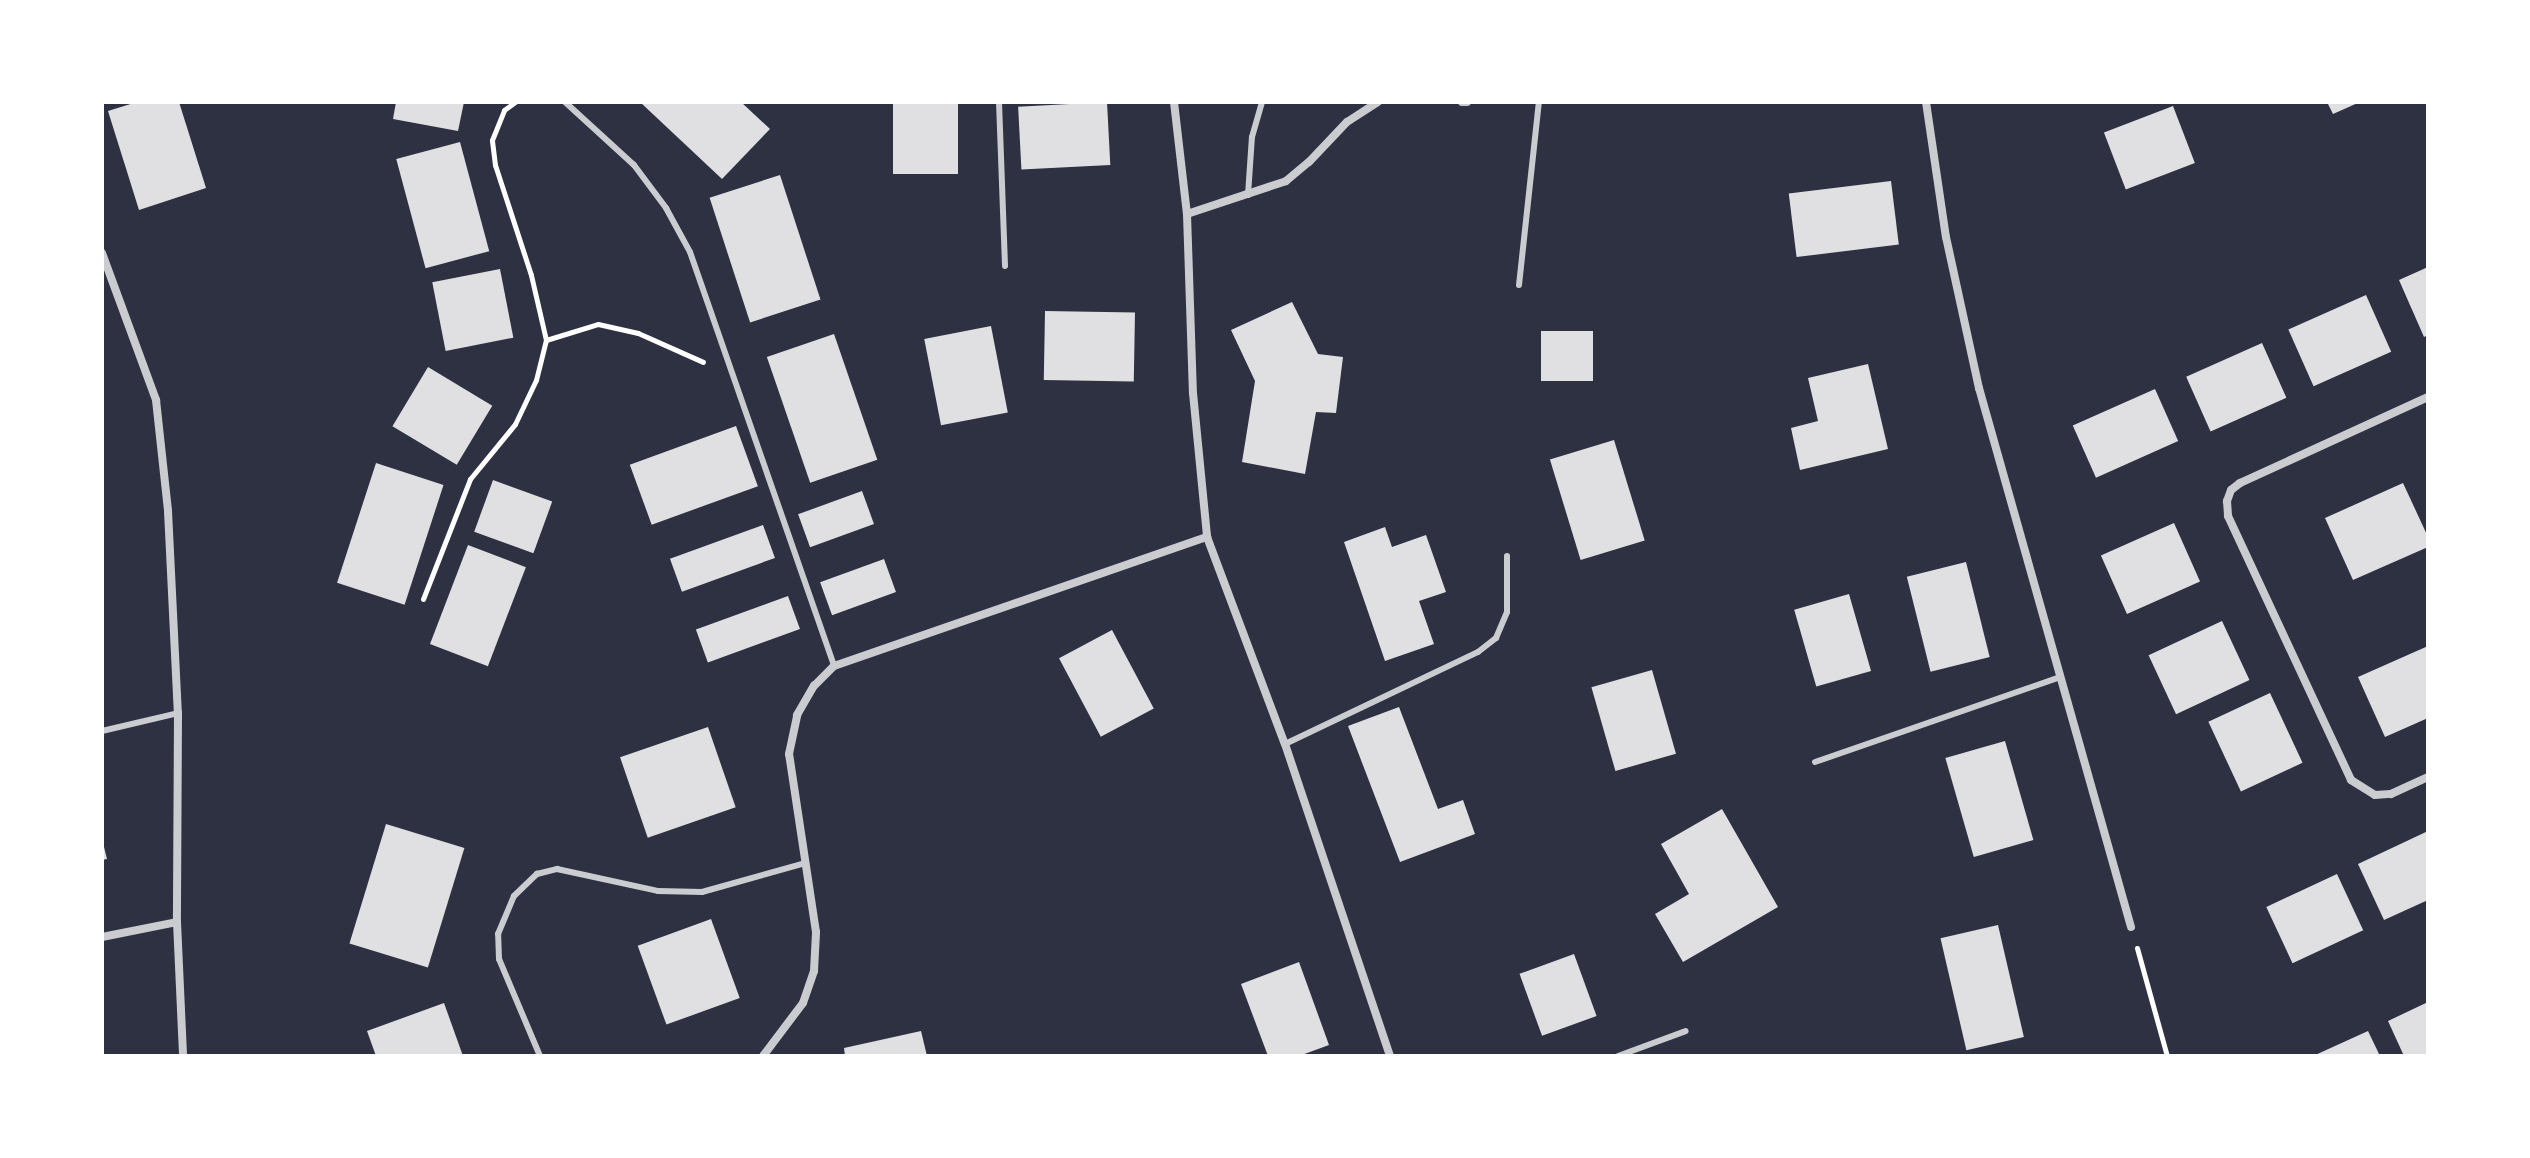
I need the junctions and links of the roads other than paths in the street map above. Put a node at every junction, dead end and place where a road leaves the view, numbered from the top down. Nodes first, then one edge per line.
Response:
1 (565, 102) edge
2 (999, 102) edge
3 (1174, 102) edge
4 (1262, 102) edge
5 (1378, 102) edge
6 (1539, 102) edge
7 (1926, 102) edge
8 (1248, 195) junction
9 (1187, 214) junction
10 (102, 253) edge
11 (1005, 266) dead end
12 (1519, 285) dead end
13 (2428, 397) edge
14 (1207, 537) junction
15 (1507, 556) dead end
16 (834, 666) junction
17 (2061, 677) junction
18 (178, 713) junction
19 (102, 731) edge
20 (1285, 744) junction
21 (1815, 762) dead end
22 (2428, 777) edge
23 (805, 863) junction
24 (177, 922) junction
25 (2131, 927) road end
26 (102, 937) edge
27 (1686, 1031) dead end
28 (183, 1056) edge
29 (540, 1056) edge
30 (763, 1056) edge
31 (1390, 1056) edge
32 (1618, 1056) edge

1 - 16 lane
2 - 11 lane
3 - 9 street
4 - 8 lane
5 - 8 street
6 - 12 lane
7 - 17 street
8 - 9 street
9 - 14 street
10 - 18 street
13 - 22 street
14 - 16 street
14 - 20 street
15 - 20 lane
16 - 23 street
17 - 21 lane
17 - 25 street
18 - 19 lane
18 - 24 street
20 - 31 street
23 - 29 lane
23 - 30 street
24 - 26 street
24 - 28 street
27 - 32 lane

